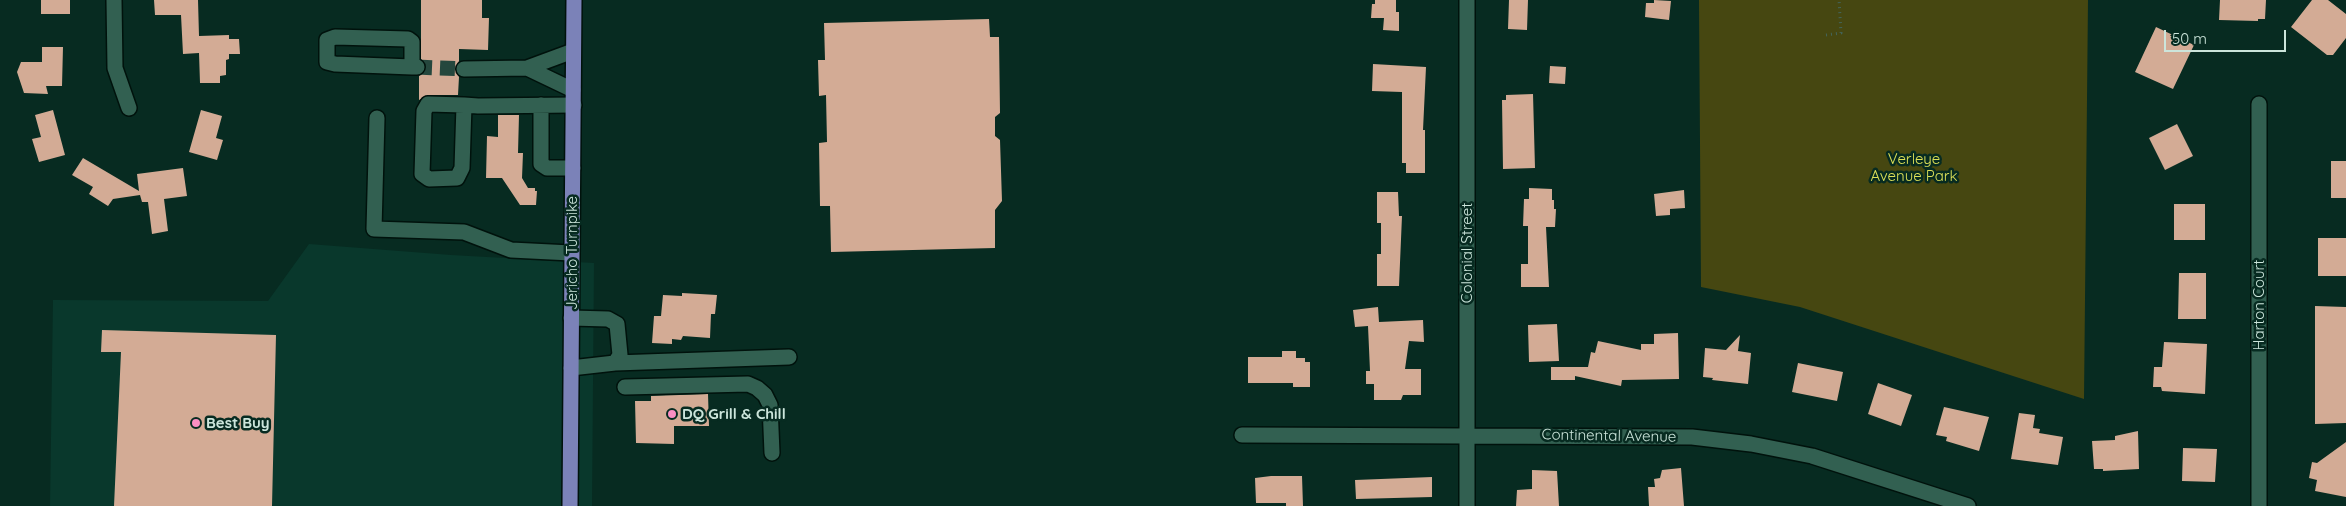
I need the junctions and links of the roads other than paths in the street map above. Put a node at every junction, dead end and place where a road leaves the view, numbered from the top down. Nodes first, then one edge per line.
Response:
1 (114, 0) edge
2 (574, 0) edge
3 (1467, 0) edge
4 (573, 52) junction
5 (414, 67) joint
6 (527, 68) junction
7 (464, 69) tunnel mouth
8 (574, 98) junction
9 (2259, 104) dead end
10 (464, 105) junction
11 (541, 105) junction
12 (129, 108) dead end
13 (378, 118) dead end
14 (573, 168) junction
15 (571, 253) junction
16 (571, 318) junction
17 (789, 357) dead end
18 (615, 363) junction
19 (571, 368) junction
20 (625, 387) dead end
21 (1242, 435) dead end
22 (1467, 435) junction
23 (772, 453) dead end
24 (570, 506) edge
25 (1467, 506) edge
26 (1968, 506) edge
27 (2259, 506) edge

1 - 12 street
2 - 4 main road, Jericho Turnpike
3 - 22 street, Colonial Street
4 - 6 street
4 - 8 main road, Jericho Turnpike
5 - 5 street
6 - 7 street
6 - 8 street
8 - 11 street
8 - 14 main road, Jericho Turnpike
9 - 27 street, Harton Court
10 - 10 street
10 - 11 street
11 - 14 street
13 - 15 street
14 - 15 main road, Jericho Turnpike
15 - 16 main road, Jericho Turnpike
16 - 18 street
16 - 19 main road, Jericho Turnpike
17 - 18 street
18 - 19 street
19 - 24 main road, Jericho Turnpike
20 - 23 street
21 - 22 street, Continental Avenue
22 - 25 street, Colonial Street
22 - 26 street, Continental Avenue

